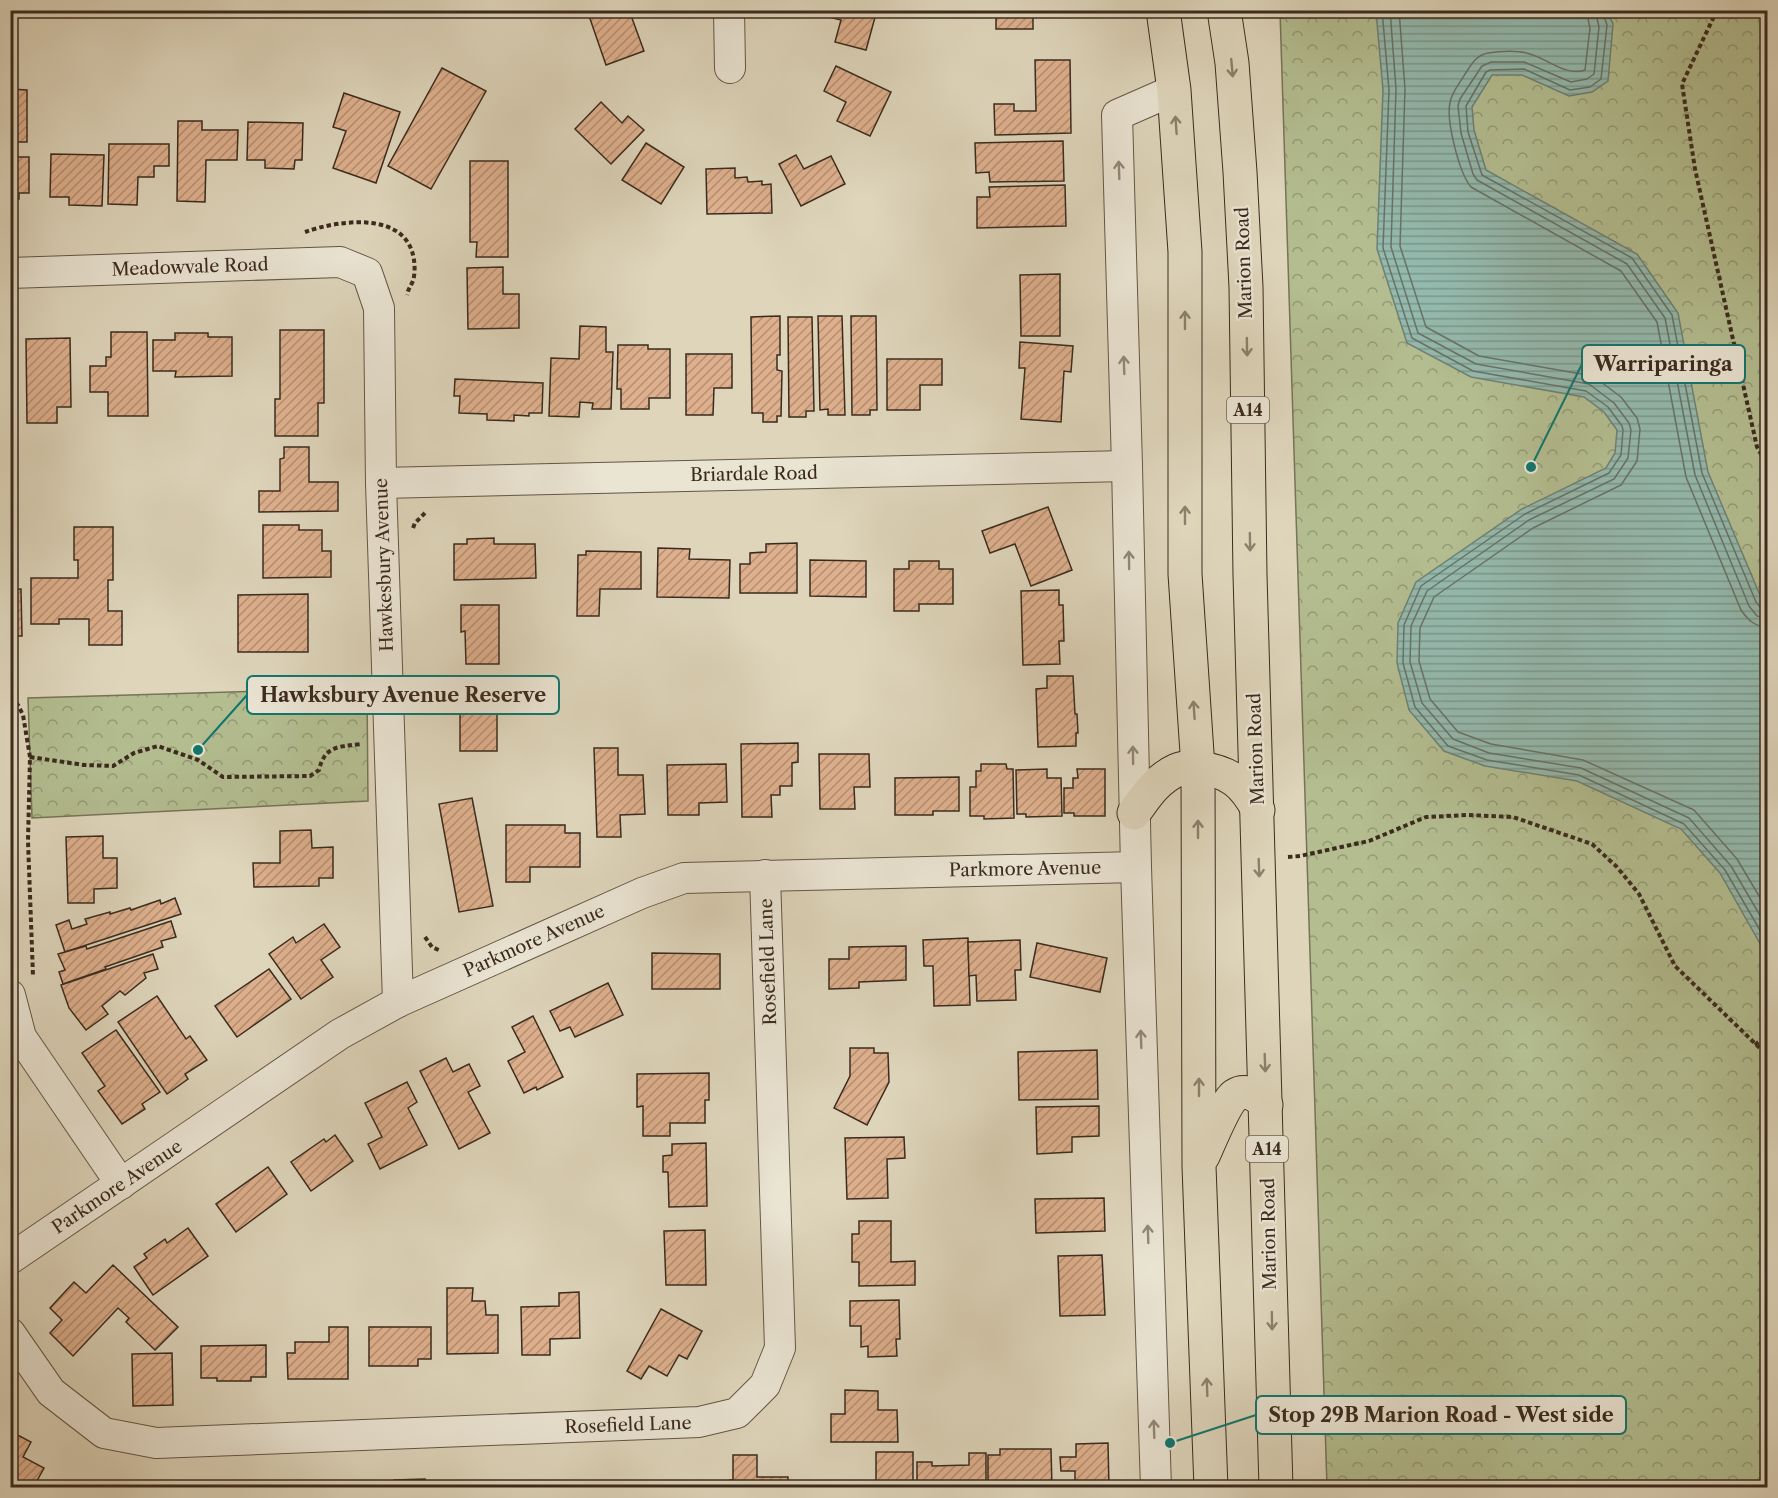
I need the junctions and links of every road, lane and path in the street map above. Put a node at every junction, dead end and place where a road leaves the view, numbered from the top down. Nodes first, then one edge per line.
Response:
1 (729, 10) edge
2 (1162, 10) edge
3 (1224, 10) edge
4 (1717, 10) edge
5 (730, 68) dead end
6 (1174, 90) junction
7 (10, 273) edge
8 (367, 273) joint
9 (1767, 465) edge
10 (1127, 466) junction
11 (381, 483) junction
12 (428, 510) dead end
13 (412, 533) dead end
14 (10, 698) edge
15 (367, 744) dead end
16 (30, 757) junction
17 (1198, 768) junction
18 (1258, 810) junction
19 (1134, 813) junction
20 (1259, 858) junction
21 (1136, 867) junction
22 (765, 875) junction
23 (425, 936) dead end
24 (432, 947) junction
25 (451, 948) dead end
26 (426, 957) dead end
27 (22, 990) edge
28 (398, 1002) junction
29 (1767, 1034) edge
30 (1755, 1045) junction
31 (1767, 1056) edge
32 (1266, 1105) junction
33 (1199, 1166) junction
34 (121, 1184) junction
35 (10, 1259) edge
36 (10, 1333) edge
37 (1156, 1488) edge
38 (1211, 1488) edge
39 (1276, 1488) edge

1 - 5 street
2 - 6 main road
3 -> 18 main road, Marion Road / A14
4 - 9 path
10 -> 6 street
17 -> 6 main road
7 - 8 street, Meadowvale Road
8 - 11 street, Hawkesbury Avenue
10 - 11 street, Briardale Road
19 -> 10 street
11 - 28 street, Hawkesbury Avenue
12 - 13 path
14 - 16 path
15 - 16 path
16 - 27 path
17 - 18 main road
17 - 19 main road
33 -> 17 main road
18 - 20 main road, Marion Road / A14
19 - 21 street
20 - 30 path
20 -> 32 main road, Marion Road / A14
21 - 22 street, Parkmore Avenue
37 -> 21 street
22 - 28 street, Parkmore Avenue
22 - 36 street, Rosefield Lane
23 - 24 path
24 - 25 path
24 - 26 path
27 - 34 street
28 - 34 street, Parkmore Avenue
29 - 30 path
30 - 31 path
32 - 33 main road
32 -> 39 main road, Marion Road / A14
38 -> 33 main road
34 - 35 street, Parkmore Avenue

